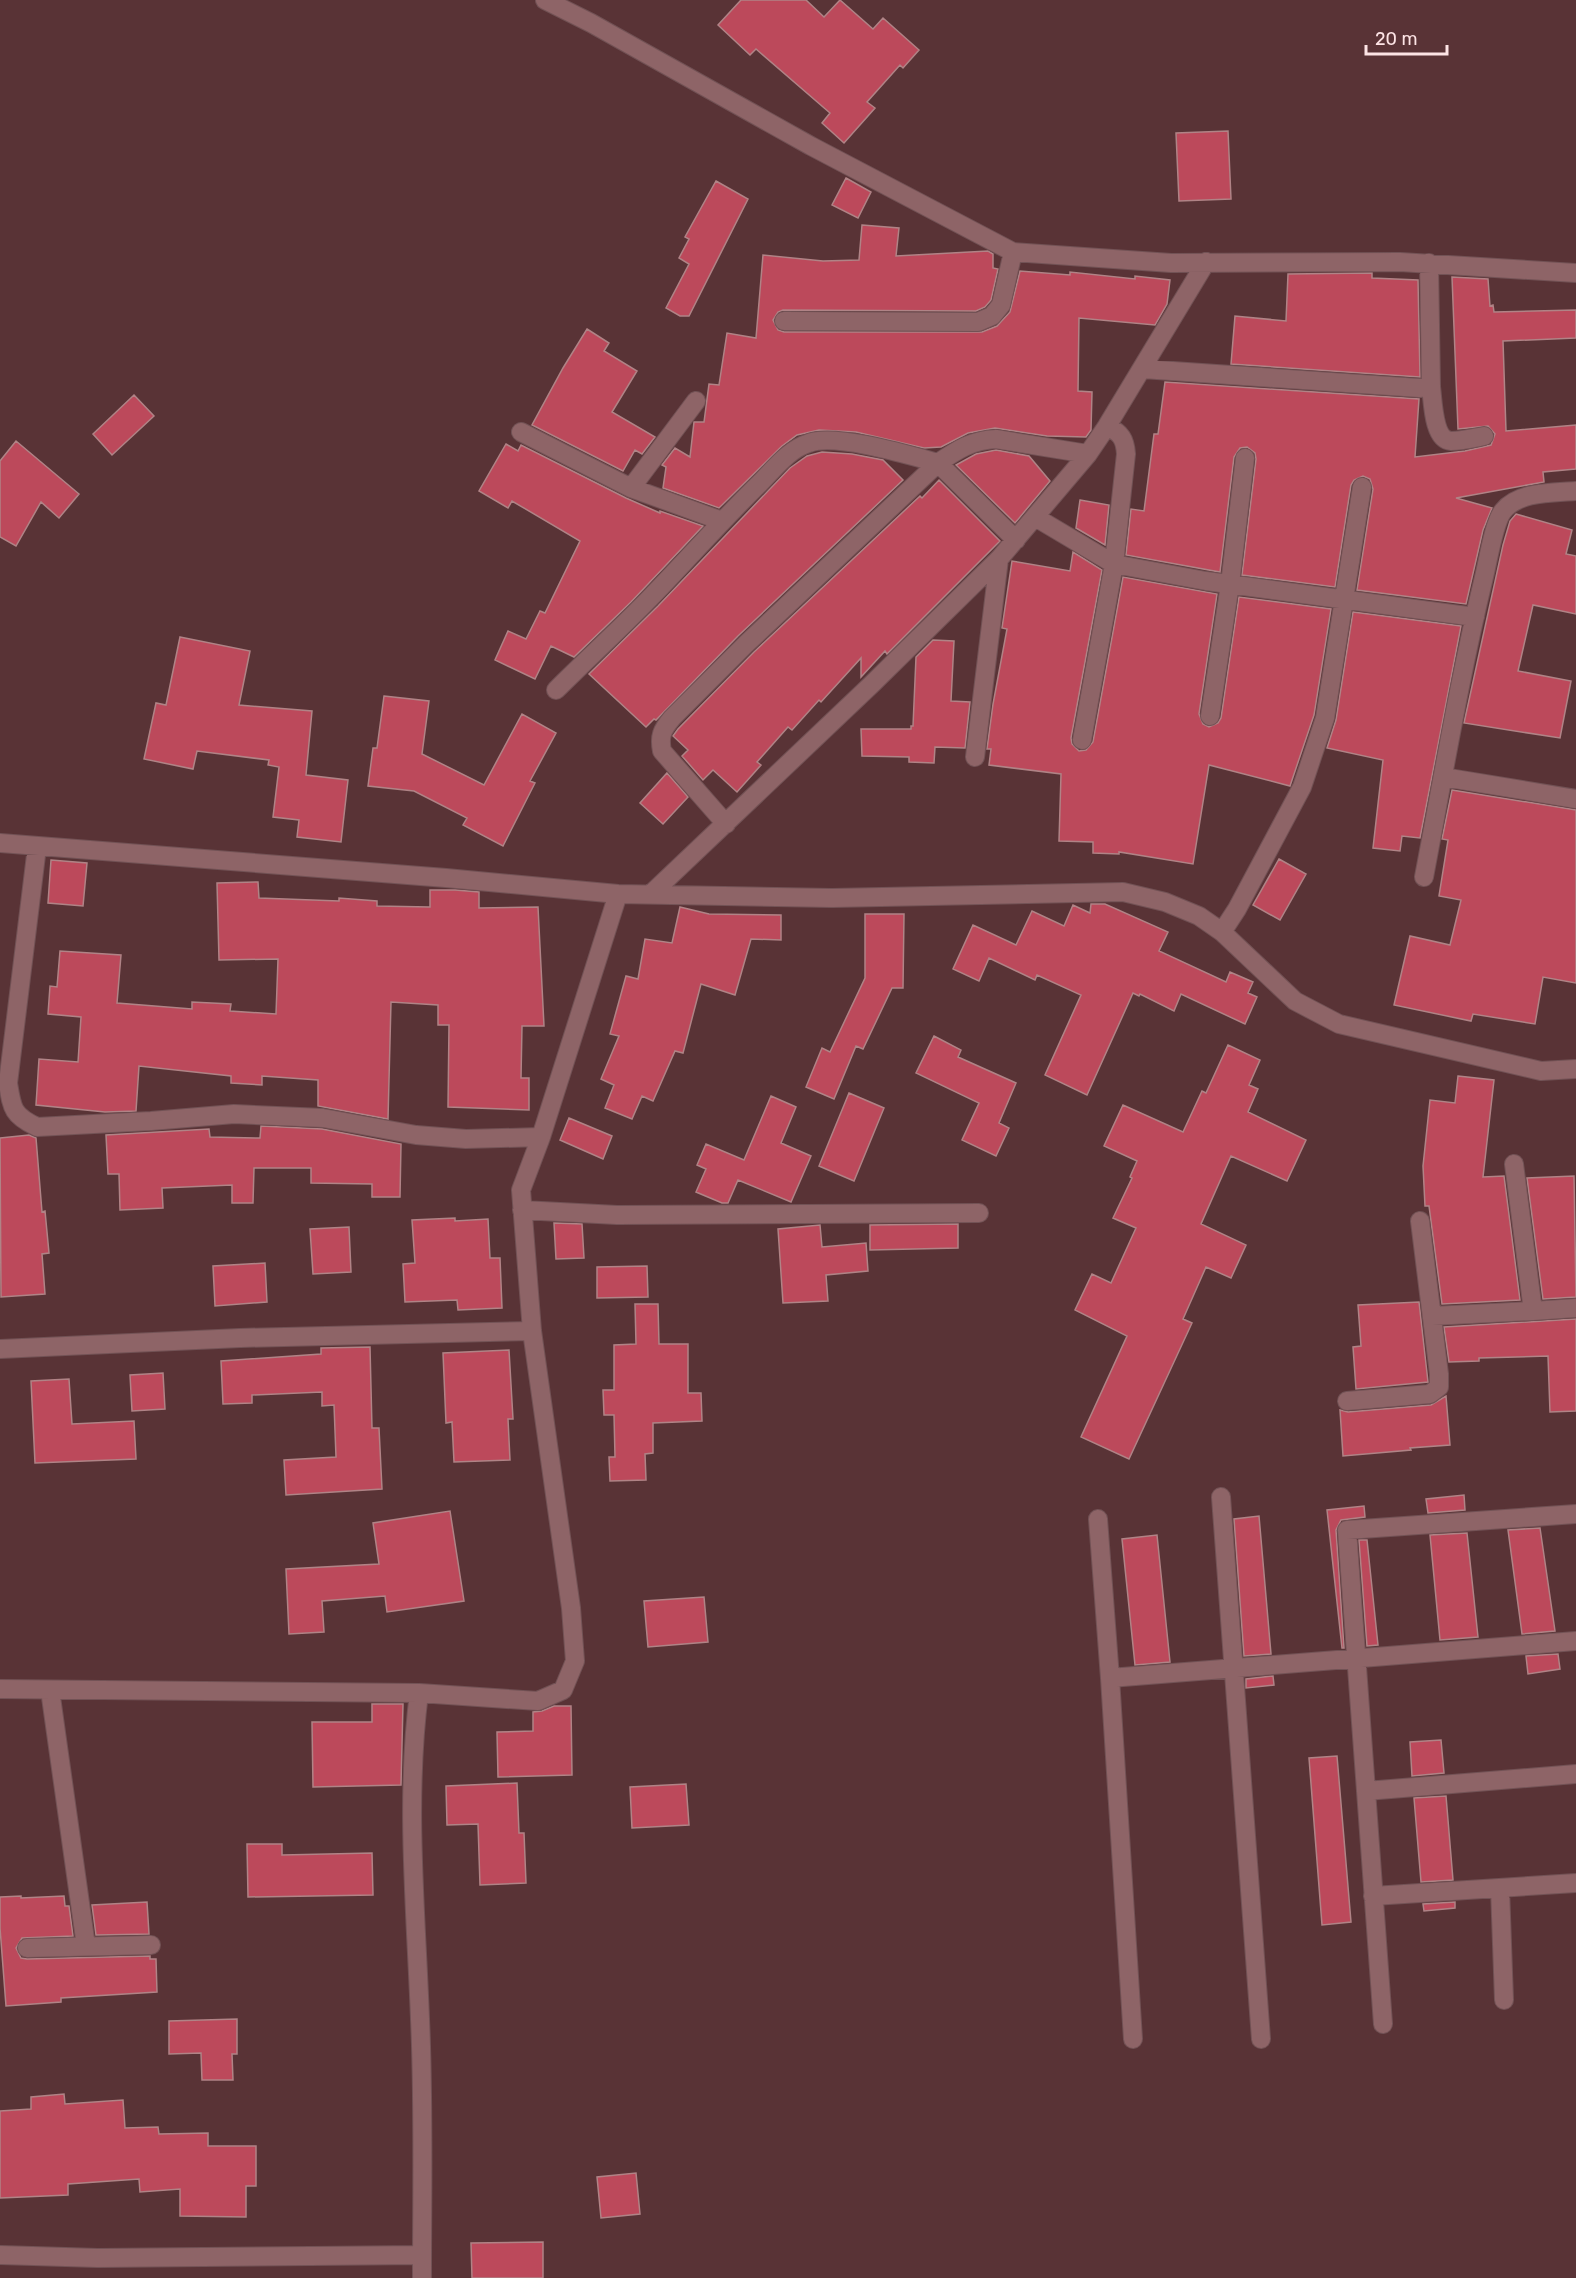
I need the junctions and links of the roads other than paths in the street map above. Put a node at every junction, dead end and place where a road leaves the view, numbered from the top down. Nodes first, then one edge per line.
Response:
1 (545, 0) edge
2 (1013, 252) junction
3 (1206, 262) junction
4 (1429, 263) junction
5 (1576, 273) edge
6 (784, 321) dead end
7 (1143, 369) junction
8 (1431, 387) junction
9 (696, 401) dead end
10 (1107, 426) junction
11 (521, 432) dead end
12 (1484, 436) dead end
13 (1088, 454) junction
14 (1245, 458) dead end
15 (938, 463) junction
16 (1362, 487) dead end
17 (631, 488) junction
18 (1576, 491) edge
19 (1035, 517) junction
20 (722, 521) junction
21 (1016, 540) junction
22 (999, 559) junction
23 (1114, 564) junction
24 (1230, 584) junction
25 (1344, 599) junction
26 (1474, 617) junction
27 (556, 690) dead end
28 (1210, 716) dead end
29 (1082, 740) dead end
30 (975, 757) dead end
31 (1443, 777) junction
32 (1576, 799) edge
33 (726, 824) junction
34 (0, 843) edge
35 (37, 847) junction
36 (1424, 877) dead end
37 (652, 893) junction
38 (618, 894) junction
39 (1222, 932) junction
40 (1576, 1069) edge
41 (541, 1137) junction
42 (1514, 1164) dead end
43 (522, 1210) junction
44 (979, 1213) dead end
45 (1420, 1221) dead end
46 (1576, 1308) edge
47 (1533, 1311) junction
48 (1432, 1316) junction
49 (532, 1331) junction
50 (0, 1349) edge
51 (1347, 1401) dead end
52 (1221, 1497) dead end
53 (1576, 1514) edge
54 (1098, 1520) dead end
55 (1576, 1641) edge
56 (1355, 1659) junction
57 (1234, 1668) junction
58 (1110, 1678) junction
59 (0, 1689) edge
60 (51, 1690) junction
61 (419, 1693) junction
62 (1576, 1774) edge
63 (1366, 1791) junction
64 (1576, 1883) edge
65 (1500, 1888) junction
66 (1373, 1896) junction
67 (151, 1945) dead end
68 (86, 1946) junction
69 (27, 1948) dead end
70 (1503, 2000) dead end
71 (1383, 2024) dead end
72 (1133, 2039) dead end
73 (1261, 2039) dead end
74 (0, 2255) edge
75 (422, 2255) junction
76 (422, 2278) edge

1 - 2 street
2 - 3 street
2 - 6 street
3 - 4 street
3 - 7 street
4 - 5 street
4 - 8 street
7 - 8 street
7 - 10 street
8 - 12 street
9 - 17 street
10 - 13 street
10 - 23 street
11 - 17 street
13 - 15 street
13 - 19 street
14 - 24 street
15 - 20 street
15 - 21 street
15 - 33 street
16 - 25 street
17 - 20 street
18 - 26 street
19 - 21 street
19 - 23 street
20 - 27 street
21 - 22 street
22 - 30 street
22 - 33 street
23 - 24 street
23 - 29 street
24 - 25 street
24 - 28 street
25 - 26 street
25 - 39 street
26 - 31 street
31 - 32 street
31 - 36 street
33 - 37 street
34 - 35 street
35 - 38 street
35 - 41 street
37 - 38 street
37 - 39 street
38 - 41 street
39 - 40 street
41 - 43 street
42 - 47 street
43 - 44 street
43 - 49 street
45 - 48 street
46 - 47 street
47 - 48 street
48 - 51 street
49 - 50 street
49 - 61 street
52 - 57 street
53 - 56 street
54 - 58 street
55 - 56 street
56 - 57 street
56 - 63 street
57 - 58 street
57 - 73 street
58 - 72 street
59 - 60 street
60 - 61 street
60 - 68 street
61 - 75 street
62 - 63 street
63 - 66 street
64 - 65 street
65 - 66 street
65 - 70 street
66 - 71 street
67 - 68 street
68 - 69 street
74 - 75 street
75 - 76 street

